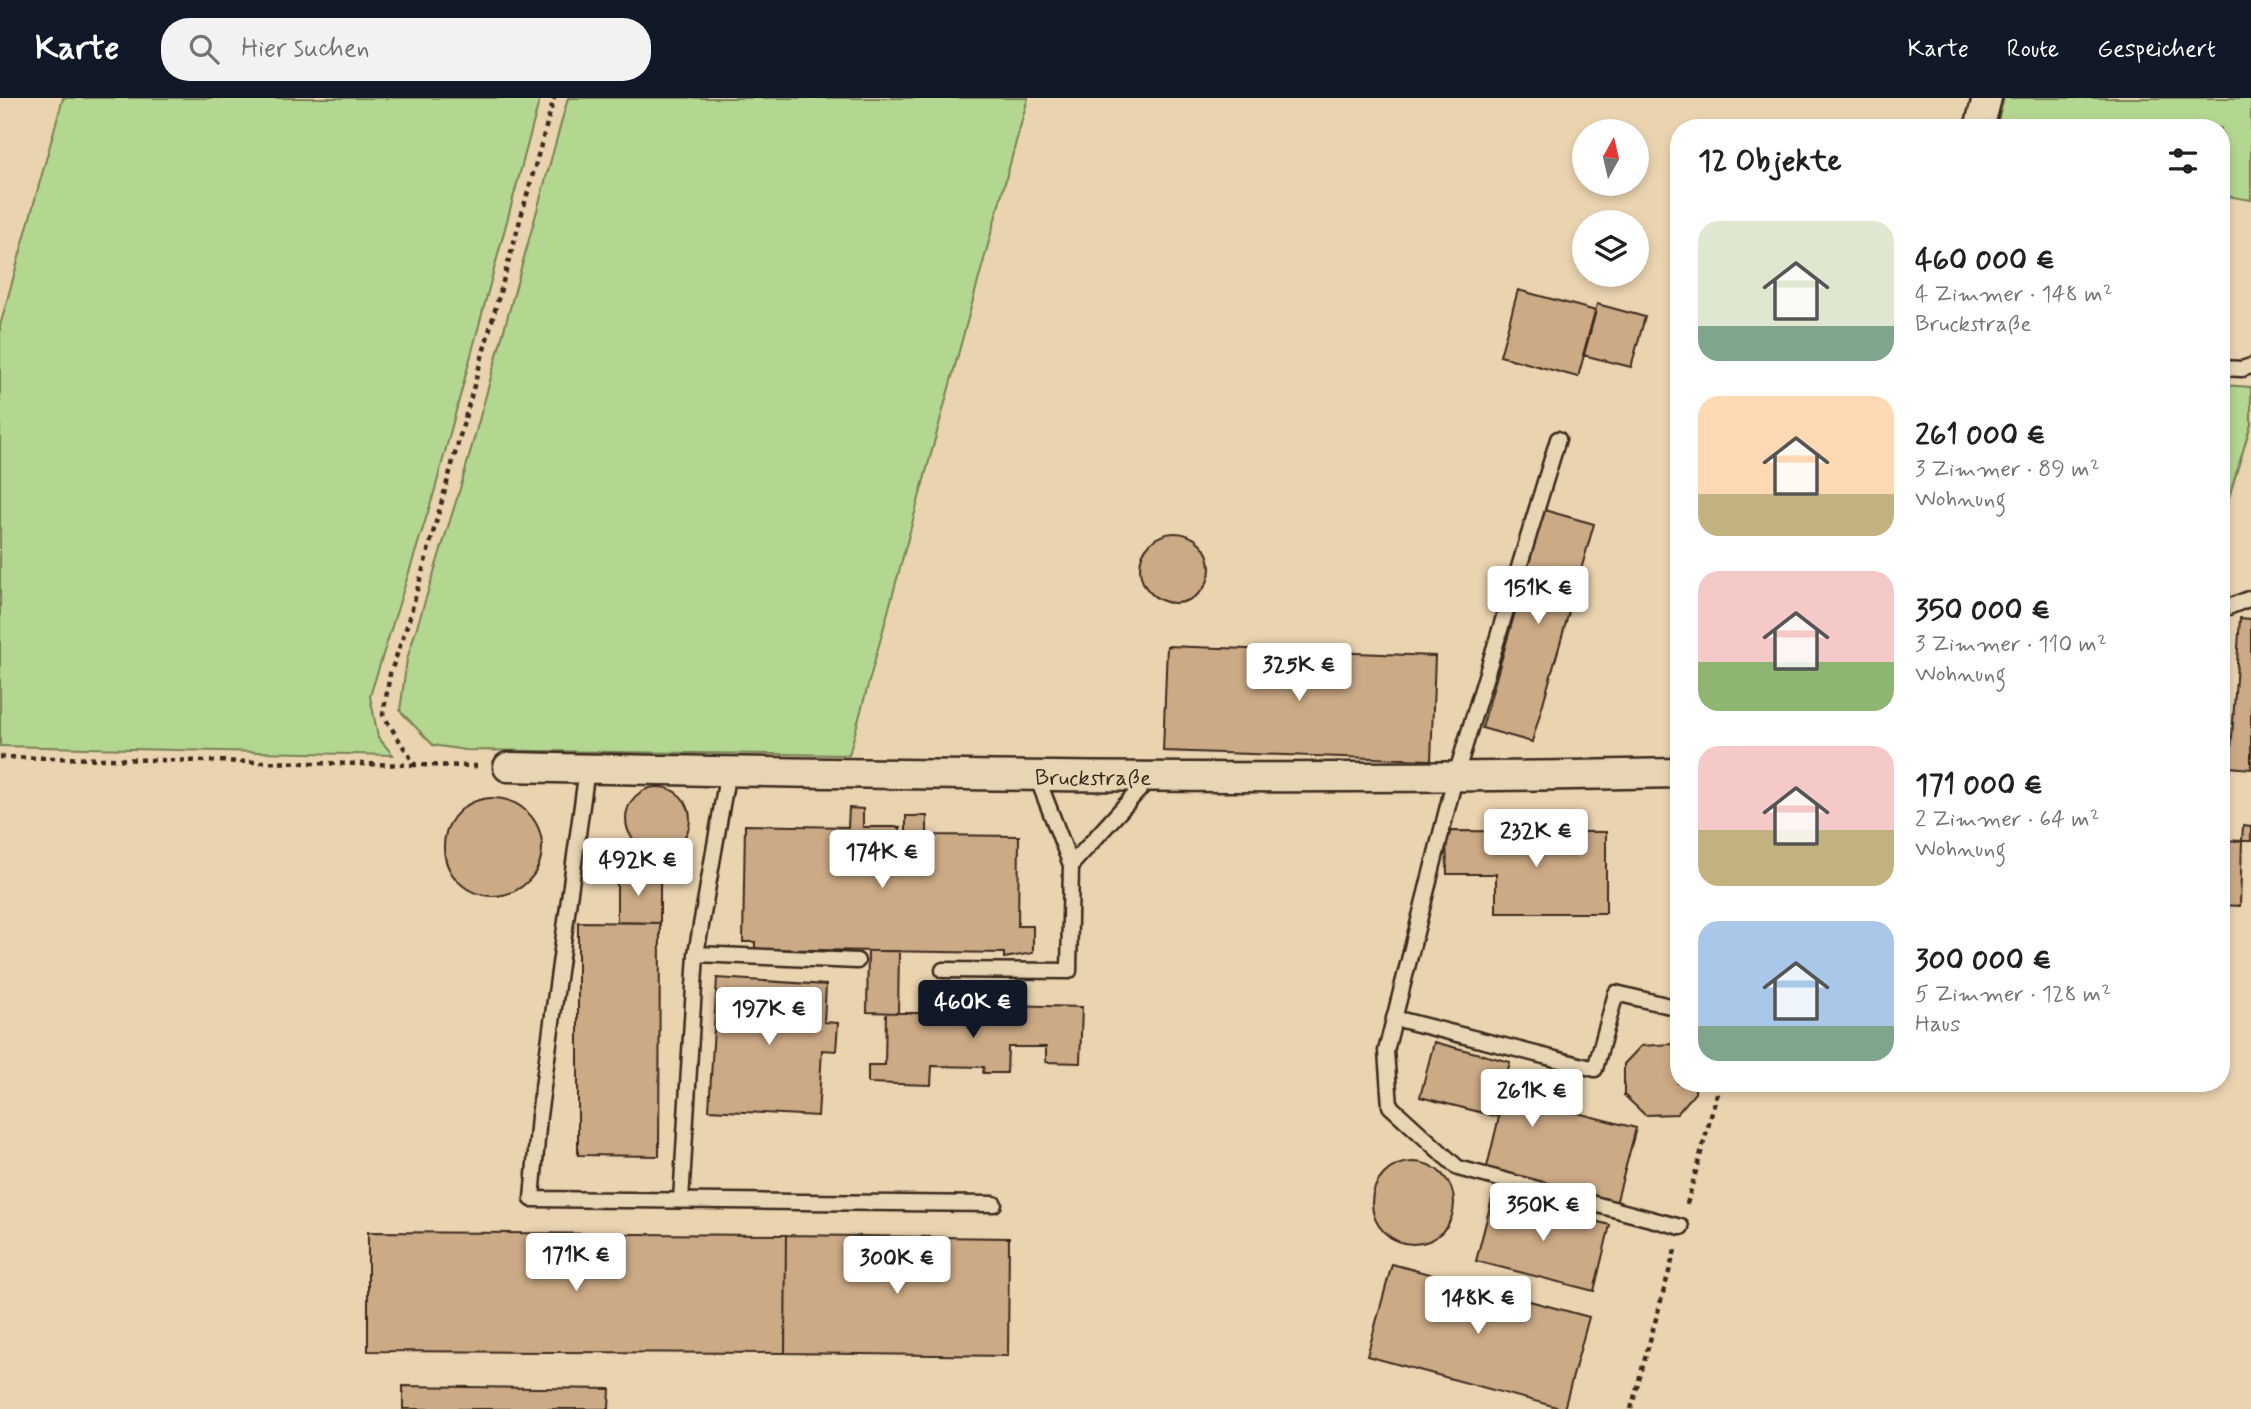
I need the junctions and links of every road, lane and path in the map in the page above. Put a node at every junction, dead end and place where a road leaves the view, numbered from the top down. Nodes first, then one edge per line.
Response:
1 (554, 98) edge
2 (1987, 98) edge
3 (1981, 119) edge
4 (2251, 366) edge
5 (2230, 368) edge
6 (1558, 439) dead end
7 (2251, 598) edge
8 (2230, 606) edge
9 (0, 757) edge
10 (415, 765) junction
11 (508, 767) joint
12 (587, 769) junction
13 (728, 771) junction
14 (1670, 773) edge
15 (1037, 777) junction
16 (1149, 778) junction
17 (1455, 778) junction
18 (1071, 865) junction
19 (696, 954) junction
20 (857, 961) dead end
21 (943, 970) dead end
22 (1670, 1006) edge
23 (1394, 1018) junction
24 (681, 1200) junction
25 (994, 1204) dead end
26 (1681, 1227) dead end

1 - 10 path
2 - 3 street
4 - 5 lane
6 - 17 lane
7 - 8 lane
9 - 10 path
10 - 11 path
11 - 12 street, Bruckstraße
12 - 13 street, Bruckstraße
12 - 24 lane
13 - 15 street, Bruckstraße
13 - 19 lane
14 - 17 street, Bruckstraße
15 - 16 street, Bruckstraße
15 - 18 lane
16 - 17 street, Bruckstraße
16 - 18 lane
17 - 23 lane
18 - 21 lane
19 - 20 lane
19 - 24 lane
22 - 23 lane
23 - 26 lane
24 - 25 lane

